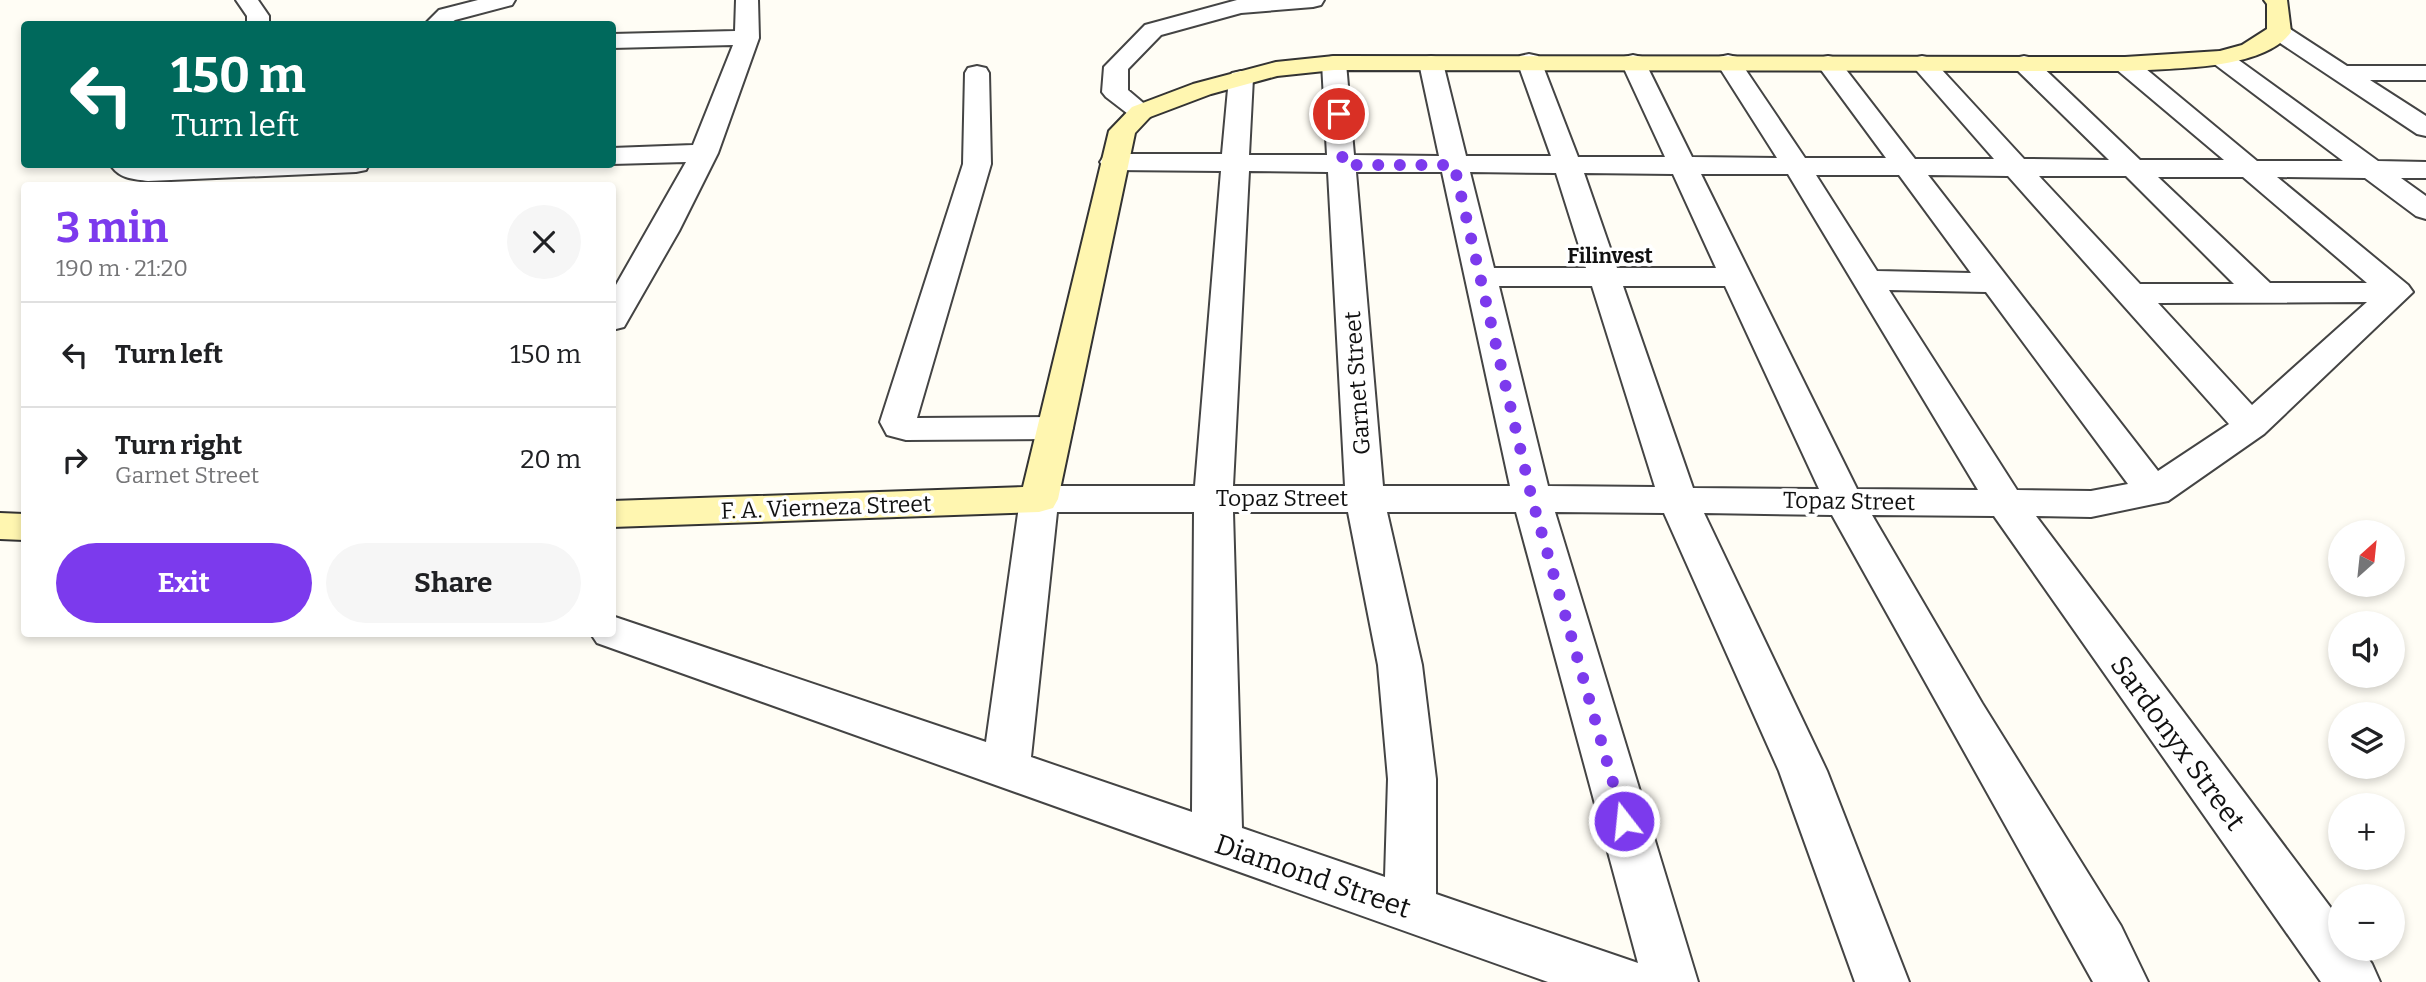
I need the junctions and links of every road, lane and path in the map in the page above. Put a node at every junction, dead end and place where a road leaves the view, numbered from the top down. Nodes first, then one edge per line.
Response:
1 (247, 0) edge
2 (504, 0) edge
3 (747, 0) edge
4 (1313, 0) edge
5 (2275, 0) edge
6 (258, 21) edge
7 (440, 21) edge
8 (2279, 32) junction
9 (747, 38) junction
10 (616, 41) edge
11 (2221, 58) junction
12 (1529, 61) junction
13 (1431, 62) junction
14 (1633, 62) junction
15 (1728, 62) junction
16 (1334, 63) junction
17 (1828, 63) junction
18 (1922, 63) junction
19 (2024, 64) junction
20 (2125, 64) junction
21 (977, 73) dead end
22 (2340, 73) junction
23 (2426, 74) edge
24 (1241, 78) junction
25 (1141, 112) junction
26 (2426, 128) edge
27 (704, 153) junction
28 (616, 156) edge
29 (1114, 162) junction
30 (1237, 163) junction
31 (1343, 165) junction
32 (1454, 165) junction
33 (1568, 166) junction
34 (1683, 167) junction
35 (1797, 167) junction
36 (1907, 167) junction
37 (128, 168) edge
38 (264, 168) edge
39 (2015, 168) junction
40 (2132, 168) junction
41 (2253, 170) junction
42 (2373, 170) junction
43 (2426, 170) edge
44 (2426, 210) edge
45 (1480, 277) junction
46 (1736, 277) junction
47 (1605, 278) junction
48 (1867, 280) junction
49 (1995, 283) junction
50 (2261, 292) junction
51 (2397, 292) junction
52 (2134, 294) junction
53 (616, 313) edge
54 (2251, 426) junction
55 (1055, 428) junction
56 (2154, 492) junction
57 (1213, 498) junction
58 (1365, 498) junction
59 (1039, 499) junction
60 (1532, 499) junction
61 (1678, 500) junction
62 (1843, 501) junction
63 (2005, 503) junction
64 (616, 514) edge
65 (0, 526) edge
66 (21, 527) edge
67 (616, 633) edge
68 (1006, 769) junction
69 (1217, 842) junction
70 (1410, 909) junction
71 (1620, 982) edge
72 (1671, 982) edge
73 (1882, 982) edge
74 (2121, 982) edge
75 (2353, 982) edge

1 - 6 street
2 - 7 street
3 - 9 street
4 - 25 street
5 - 8 street
8 - 11 street
8 - 22 street
9 - 10 street
9 - 27 street
11 - 20 street
11 - 42 street
12 - 13 street
12 - 14 street
12 - 33 street
13 - 16 street
13 - 32 street
14 - 15 street
14 - 34 street
15 - 17 street
15 - 35 street, Sardonyx Street
16 - 24 street
16 - 31 street, Garnet Street
17 - 18 street
17 - 36 street
18 - 19 street
18 - 39 street
19 - 20 street
19 - 40 street
20 - 41 street
21 - 55 street
22 - 23 street
22 - 26 street
24 - 25 street
24 - 30 street
25 - 29 street
27 - 28 street
27 - 53 street
29 - 30 street
29 - 55 street
30 - 31 street
30 - 57 street
31 - 32 street
31 - 58 street, Garnet Street
32 - 33 street
32 - 45 street
33 - 34 street
33 - 47 street
34 - 35 street
34 - 46 street
35 - 36 street
35 - 48 street, Sardonyx Street
36 - 39 street
36 - 49 street
37 - 38 street
39 - 40 street
39 - 52 street
40 - 41 street
40 - 50 street
41 - 42 street
41 - 51 street
42 - 43 street
42 - 44 street
45 - 47 street
45 - 60 street
46 - 47 street
46 - 62 street
47 - 61 street
48 - 49 street
48 - 63 street, Sardonyx Street
49 - 56 street
50 - 51 street
50 - 52 street
51 - 54 street, Topaz Street
52 - 54 street
54 - 56 street, Topaz Street
55 - 59 street
56 - 63 street, Topaz Street
57 - 58 street, Topaz Street
57 - 59 street, Topaz Street
57 - 69 street
58 - 60 street, Topaz Street
58 - 70 street, Garnet Street
59 - 64 street, F. A. Vierneza Street
59 - 68 street
60 - 61 street, Topaz Street
60 - 72 street
61 - 62 street, Topaz Street
61 - 73 street
62 - 63 street, Topaz Street
62 - 74 street
63 - 75 street, Sardonyx Street
65 - 66 street
67 - 68 street, Diamond Street
68 - 69 street, Diamond Street
69 - 70 street, Diamond Street
70 - 71 street, Diamond Street

